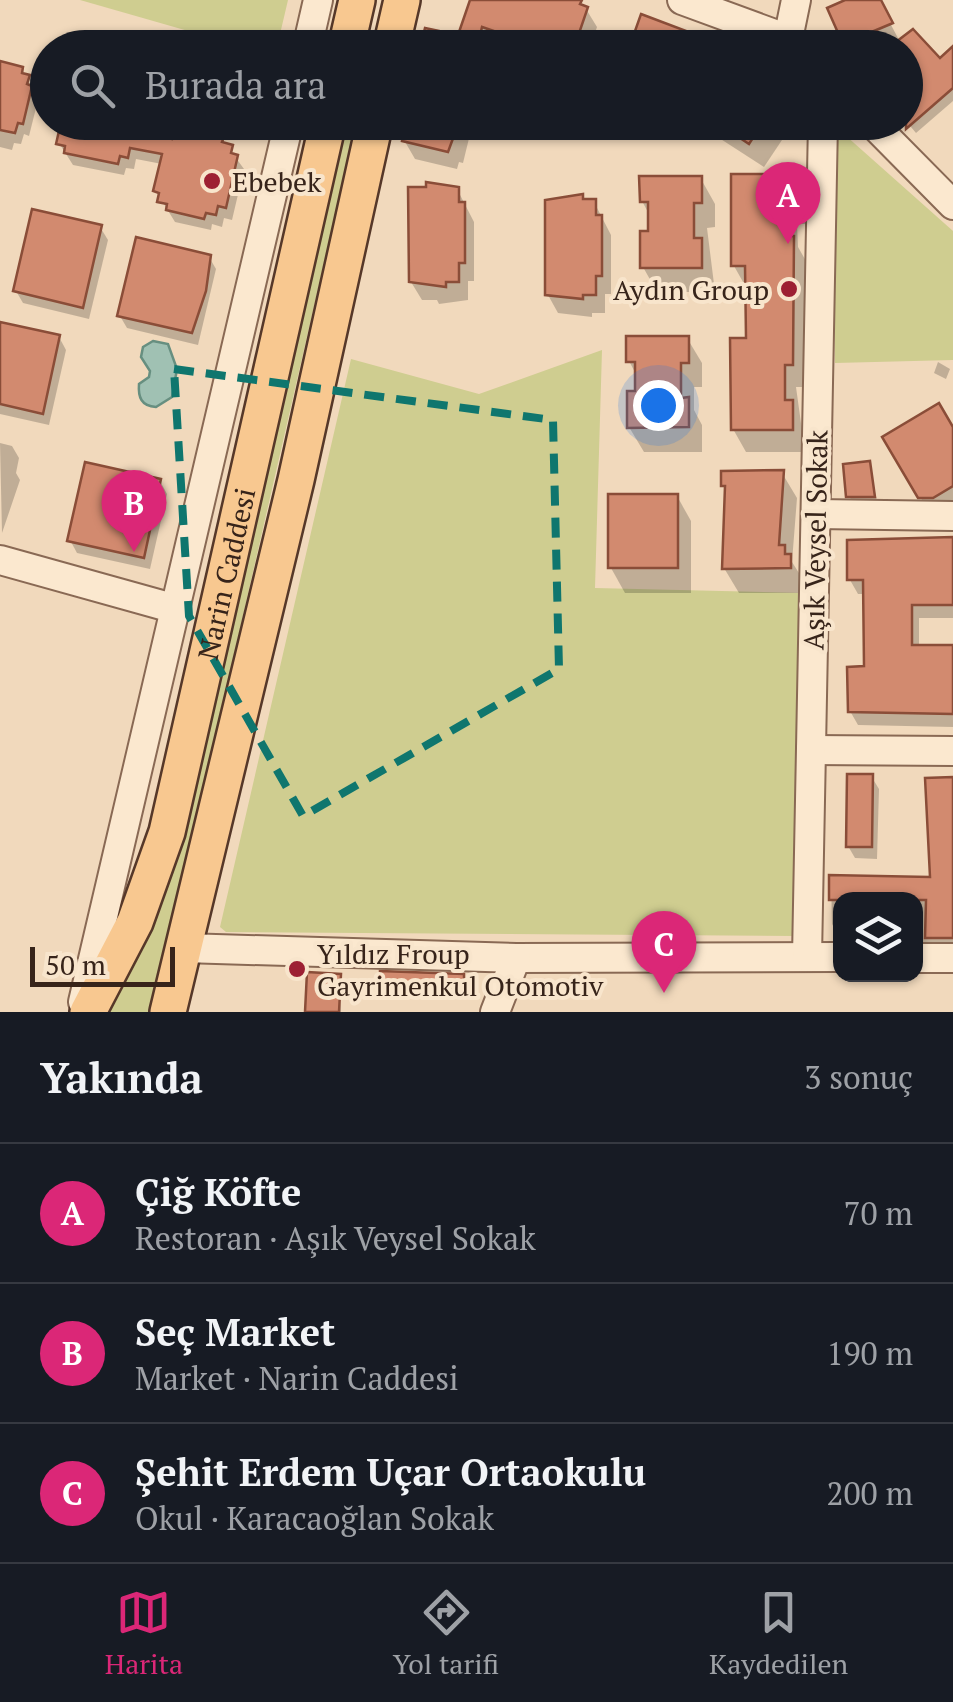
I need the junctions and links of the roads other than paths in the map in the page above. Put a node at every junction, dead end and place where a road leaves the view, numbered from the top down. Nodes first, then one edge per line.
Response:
1 (318, 0) edge
2 (357, 0) edge
3 (402, 0) edge
4 (682, 0) edge
5 (796, 0) edge
6 (311, 30) edge
7 (350, 30) edge
8 (396, 30) edge
9 (759, 30) edge
10 (793, 30) edge
11 (286, 140) edge
12 (324, 140) edge
13 (371, 140) edge
14 (823, 140) edge
15 (889, 140) edge
16 (953, 205) edge
17 (817, 514) junction
18 (953, 516) edge
19 (0, 560) edge
20 (176, 609) junction
21 (810, 750) junction
22 (953, 751) edge
23 (184, 948) junction
24 (516, 958) junction
25 (808, 958) junction
26 (833, 958) edge
27 (923, 958) edge
28 (953, 958) edge
29 (80, 1012) edge
30 (88, 1012) edge
31 (168, 1012) edge
32 (494, 1012) edge

1 - 6 street
2 - 7 main road
3 - 8 main road
4 - 9 street
5 - 10 street
11 - 20 street
12 - 30 main road, Narin Caddesi
13 - 23 main road, Narin Caddesi
14 - 17 street, Aşık Veysel Sokak
15 - 16 street
17 - 18 street
17 - 21 street, Aşık Veysel Sokak
19 - 20 street
20 - 29 street
21 - 22 street
21 - 25 street, Aşık Veysel Sokak
23 - 24 street
23 - 31 main road, Narin Caddesi
24 - 25 street
24 - 32 street
25 - 26 street
27 - 28 street

